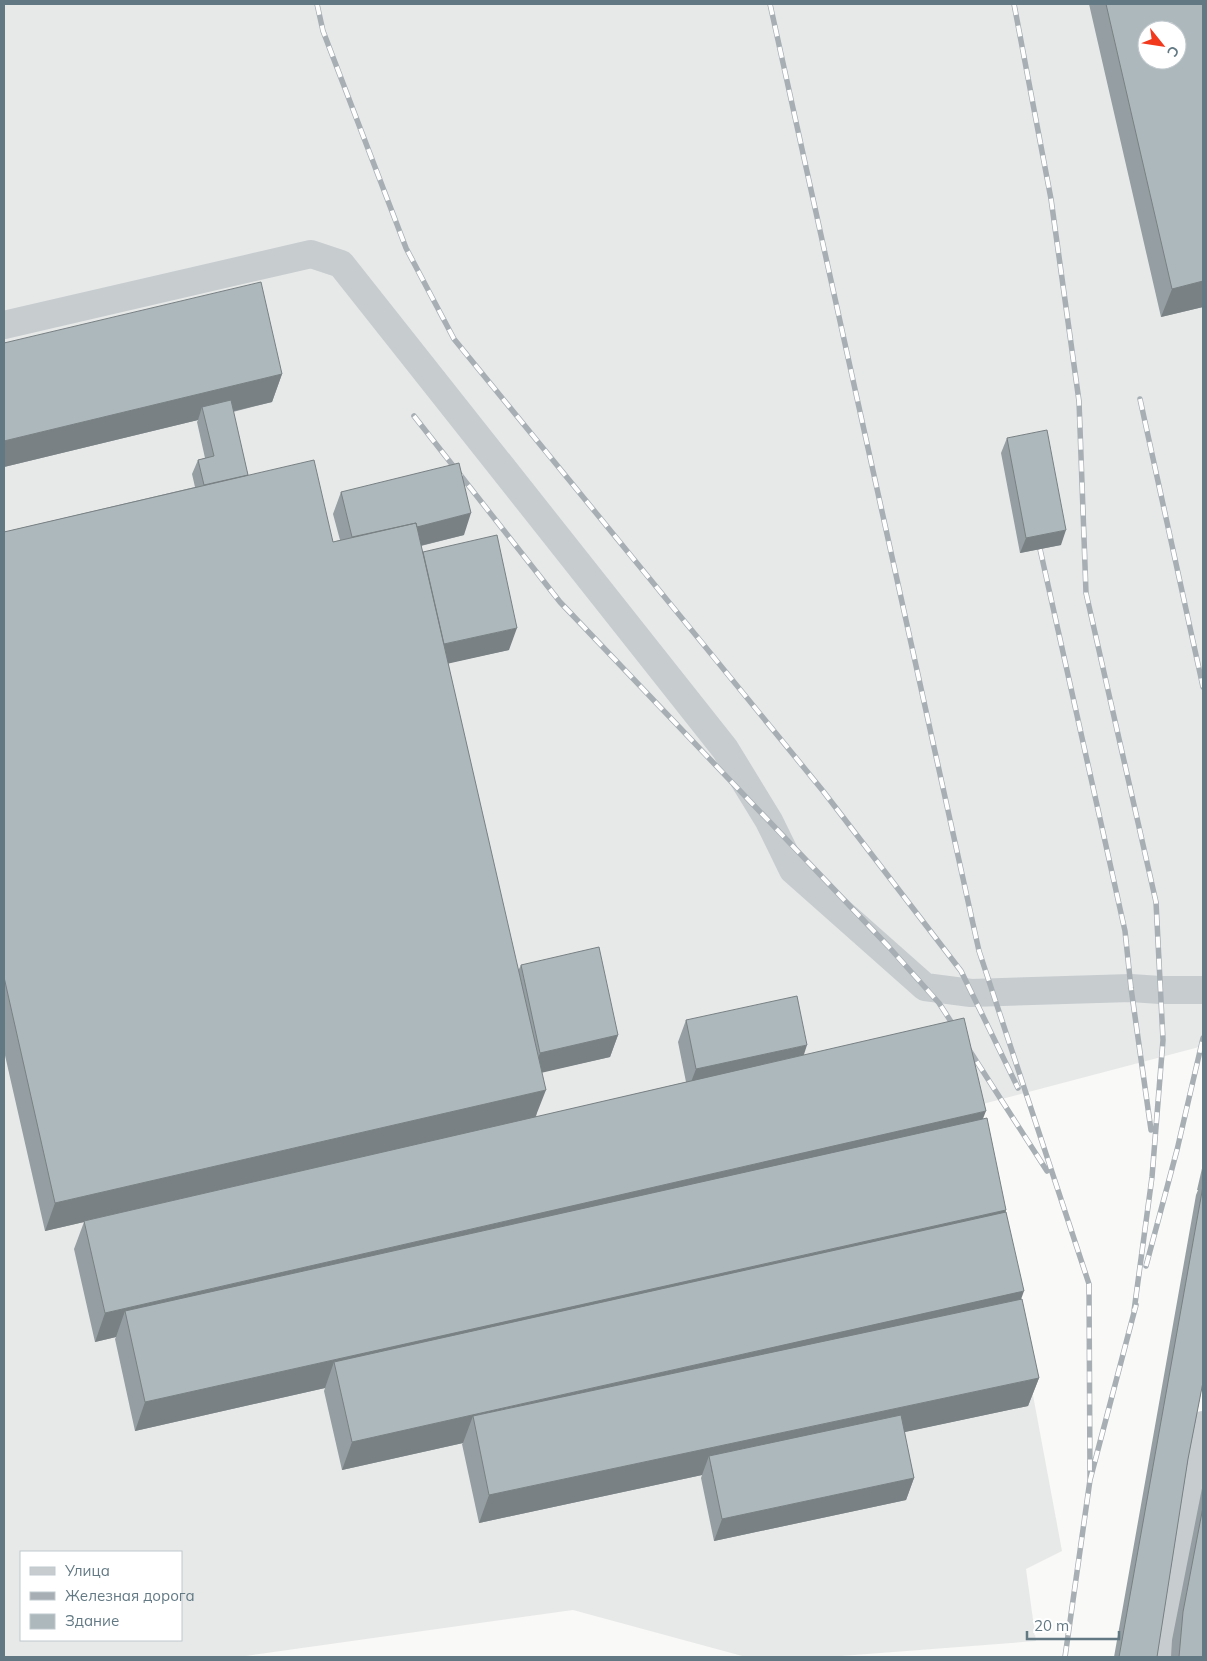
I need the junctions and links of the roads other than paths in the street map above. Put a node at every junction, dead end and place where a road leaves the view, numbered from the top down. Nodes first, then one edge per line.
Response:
1 (4, 326) edge
2 (1203, 990) edge
3 (1203, 1425) edge
4 (1160, 1657) edge

1 - 2 lane
3 - 4 lane

